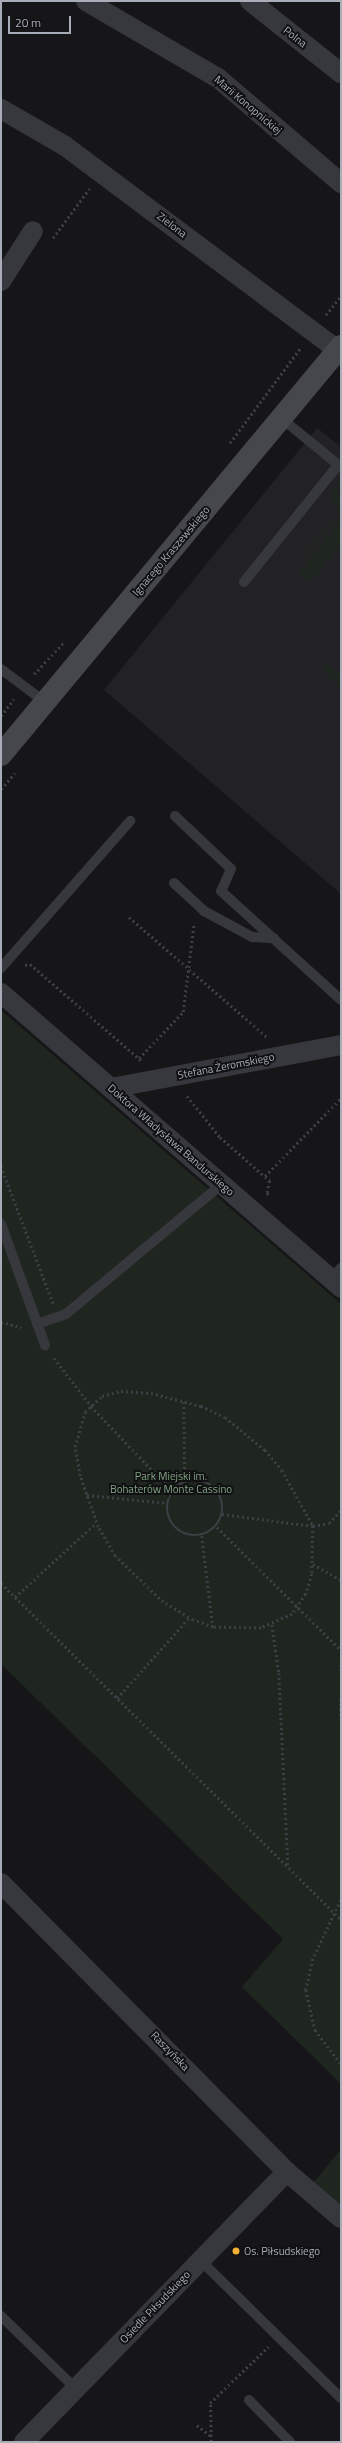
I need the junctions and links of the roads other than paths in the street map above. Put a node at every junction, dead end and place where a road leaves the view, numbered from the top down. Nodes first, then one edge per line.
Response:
1 (86, 1) edge
2 (250, 1) edge
3 (341, 72) edge
4 (1, 109) edge
5 (341, 183) edge
6 (33, 231) road end
7 (1, 281) edge
8 (339, 348) edge
9 (281, 418) junction
10 (340, 466) edge
11 (244, 582) dead end
12 (1, 669) edge
13 (45, 702) junction
14 (1, 755) edge
15 (175, 816) dead end
16 (130, 821) dead end
17 (174, 883) dead end
18 (274, 938) junction
19 (1, 968) edge
20 (1, 993) edge
21 (341, 1000) edge
22 (341, 1045) edge
23 (111, 1088) junction
24 (222, 1184) junction
25 (1, 1224) edge
26 (338, 1278) edge
27 (38, 1324) junction
28 (45, 1345) dead end
29 (1, 1883) edge
30 (287, 2172) junction
31 (341, 2218) edge
32 (200, 2260) junction
33 (1, 2316) edge
34 (76, 2389) junction
35 (341, 2398) edge
36 (250, 2400) dead end
37 (24, 2442) edge
38 (290, 2442) edge

1 - 5 street, Marii Konopnickiej
2 - 3 street, Polna
4 - 8 street, Zielona
6 - 7 street
8 - 9 street, Ignacego Kraszewskiego
9 - 10 lane
9 - 13 street, Ignacego Kraszewskiego
10 - 11 lane
12 - 13 lane
13 - 14 street, Ignacego Kraszewskiego
15 - 18 lane
16 - 19 lane
17 - 18 lane
18 - 21 lane
20 - 23 street, Doktora Władysława Bandurskiego
22 - 23 street, Stefana Żeromskiego
23 - 24 street, Doktora Władysława Bandurskiego
24 - 26 street, Doktora Władysława Bandurskiego
24 - 27 lane
25 - 27 lane
27 - 28 lane
29 - 30 street, Raszyńska
30 - 31 street, Raszyńska
30 - 32 street, Osiedle Piłsudskiego
32 - 34 street, Osiedle Piłsudskiego
32 - 35 lane
33 - 34 lane
34 - 37 street, Osiedle Piłsudskiego
36 - 38 lane

